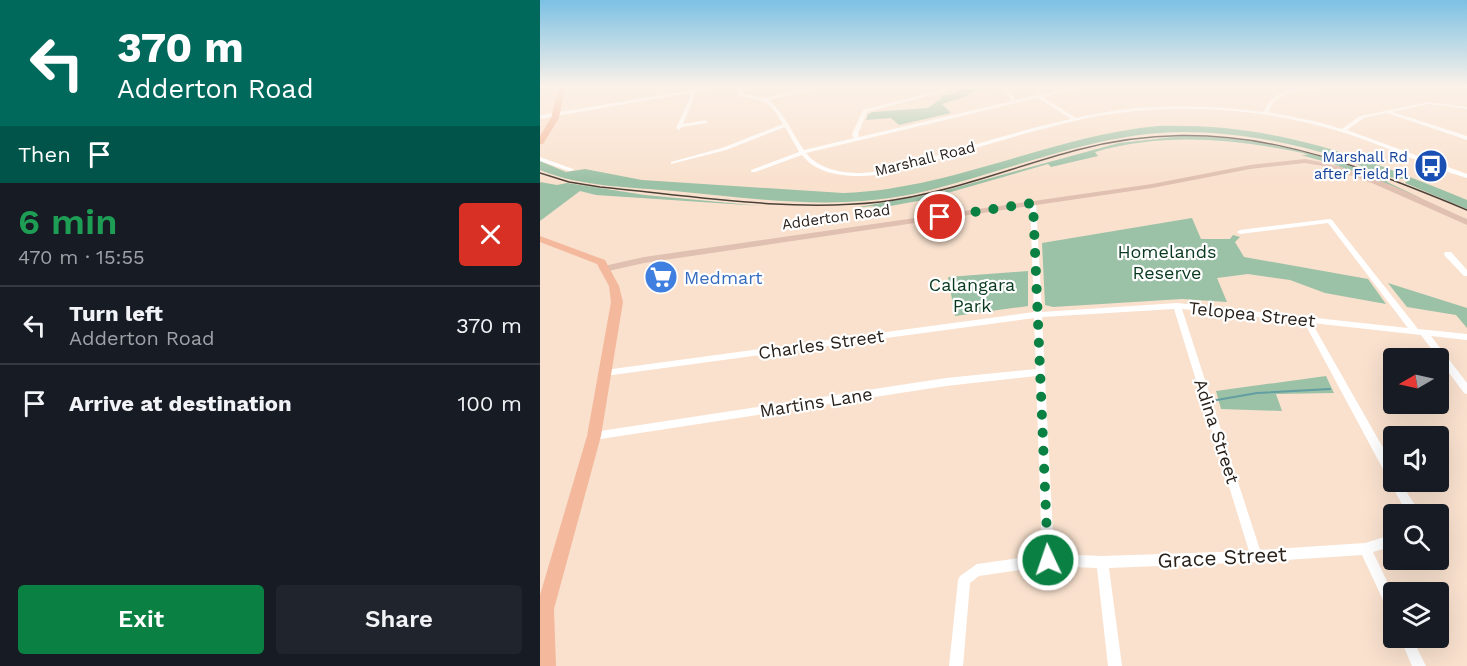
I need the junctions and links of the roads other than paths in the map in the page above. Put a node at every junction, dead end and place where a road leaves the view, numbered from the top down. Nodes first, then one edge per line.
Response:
1 (554, 118) edge
2 (684, 118) edge
3 (779, 118) edge
4 (862, 118) edge
5 (939, 118) edge
6 (1079, 118) edge
7 (1285, 118) edge
8 (1358, 118) edge
9 (1407, 118) edge
10 (1075, 119) joint
11 (705, 122) dead end
12 (784, 125) junction
13 (1344, 131) junction
14 (857, 138) junction
15 (1467, 138) edge
16 (540, 142) edge
17 (801, 152) junction
18 (540, 159) edge
19 (674, 163) dead end
20 (571, 170) dead end
21 (753, 171) dead end
22 (1467, 176) edge
23 (1033, 203) junction
24 (1467, 222) edge
25 (1240, 232) dead end
26 (540, 239) edge
27 (1448, 254) dead end
28 (604, 269) junction
29 (1467, 274) edge
30 (1177, 306) junction
31 (1036, 315) junction
32 (1306, 319) junction
33 (1420, 333) junction
34 (1467, 337) edge
35 (1038, 372) junction
36 (605, 373) junction
37 (1467, 390) edge
38 (594, 436) junction
39 (1383, 460) edge
40 (1383, 543) edge
41 (1365, 549) junction
42 (1256, 556) junction
43 (1048, 560) junction
44 (1102, 562) junction
45 (1383, 587) edge
46 (542, 632) edge
47 (1411, 648) edge
48 (546, 666) edge
49 (956, 666) edge
50 (1115, 666) edge
51 (1419, 666) edge

1 - 16 highway
2 - 11 street
3 - 12 street, Marshall Road
4 - 14 street
5 - 14 street
6 - 10 street, Marshall Road
7 - 13 street, Marshall Road
8 - 13 street
9 - 15 street
10 - 17 street, Marshall Road
12 - 17 street, Marshall Road
12 - 19 street
13 - 22 street, Marshall Road
14 - 17 street
17 - 21 street
18 - 20 street
23 - 24 main road, Adderton Road
23 - 28 main road, Adderton Road
23 - 31 street
25 - 33 street
26 - 28 highway
27 - 29 street
28 - 36 highway
30 - 31 street, Telopea Street
30 - 32 street, Telopea Street
30 - 42 street, Adina Street
31 - 35 street
31 - 36 street, Charles Street
32 - 33 street, Telopea Street
32 - 39 street
33 - 34 street, Telopea Street
33 - 37 street
35 - 38 street, Martins Lane
35 - 43 street
36 - 38 highway
38 - 46 highway
40 - 41 street, Grace Street
41 - 42 street, Grace Street
41 - 45 street
42 - 44 street, Grace Street
43 - 44 street, Grace Street
43 - 49 street, Grace Street
44 - 50 street
46 - 48 highway
47 - 51 street

